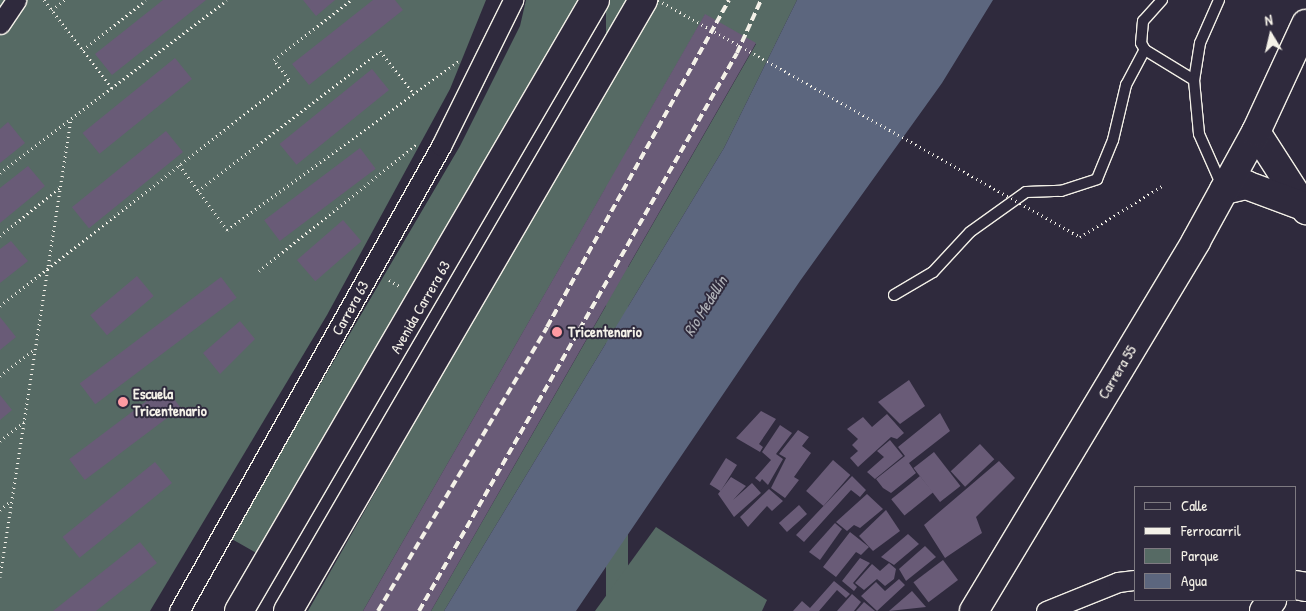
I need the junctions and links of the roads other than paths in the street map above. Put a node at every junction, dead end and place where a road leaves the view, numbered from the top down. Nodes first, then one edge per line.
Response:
1 (16, 0) edge
2 (513, 0) edge
3 (595, 0) edge
4 (643, 0) edge
5 (1162, 0) edge
6 (1219, 0) edge
7 (0, 24) edge
8 (1306, 24) edge
9 (1145, 50) junction
10 (1194, 80) junction
11 (1256, 132) junction
12 (1224, 190) junction
13 (1305, 208) edge
14 (894, 296) dead end
15 (1134, 580) edge
16 (980, 600) edge
17 (178, 611) edge
18 (239, 611) edge
19 (288, 611) edge
20 (1046, 611) edge

1 - 7 street
2 - 17 street, Carrera 63
3 - 18 main road, Avenida Carrera 63
4 - 19 main road
5 - 9 lane
6 - 10 lane
8 - 11 main road, Carrera 55
9 - 10 lane
9 - 14 lane
10 - 12 lane
11 - 12 main road, Carrera 55
11 - 13 main road
12 - 13 main road
12 - 16 main road, Carrera 55
15 - 20 street

